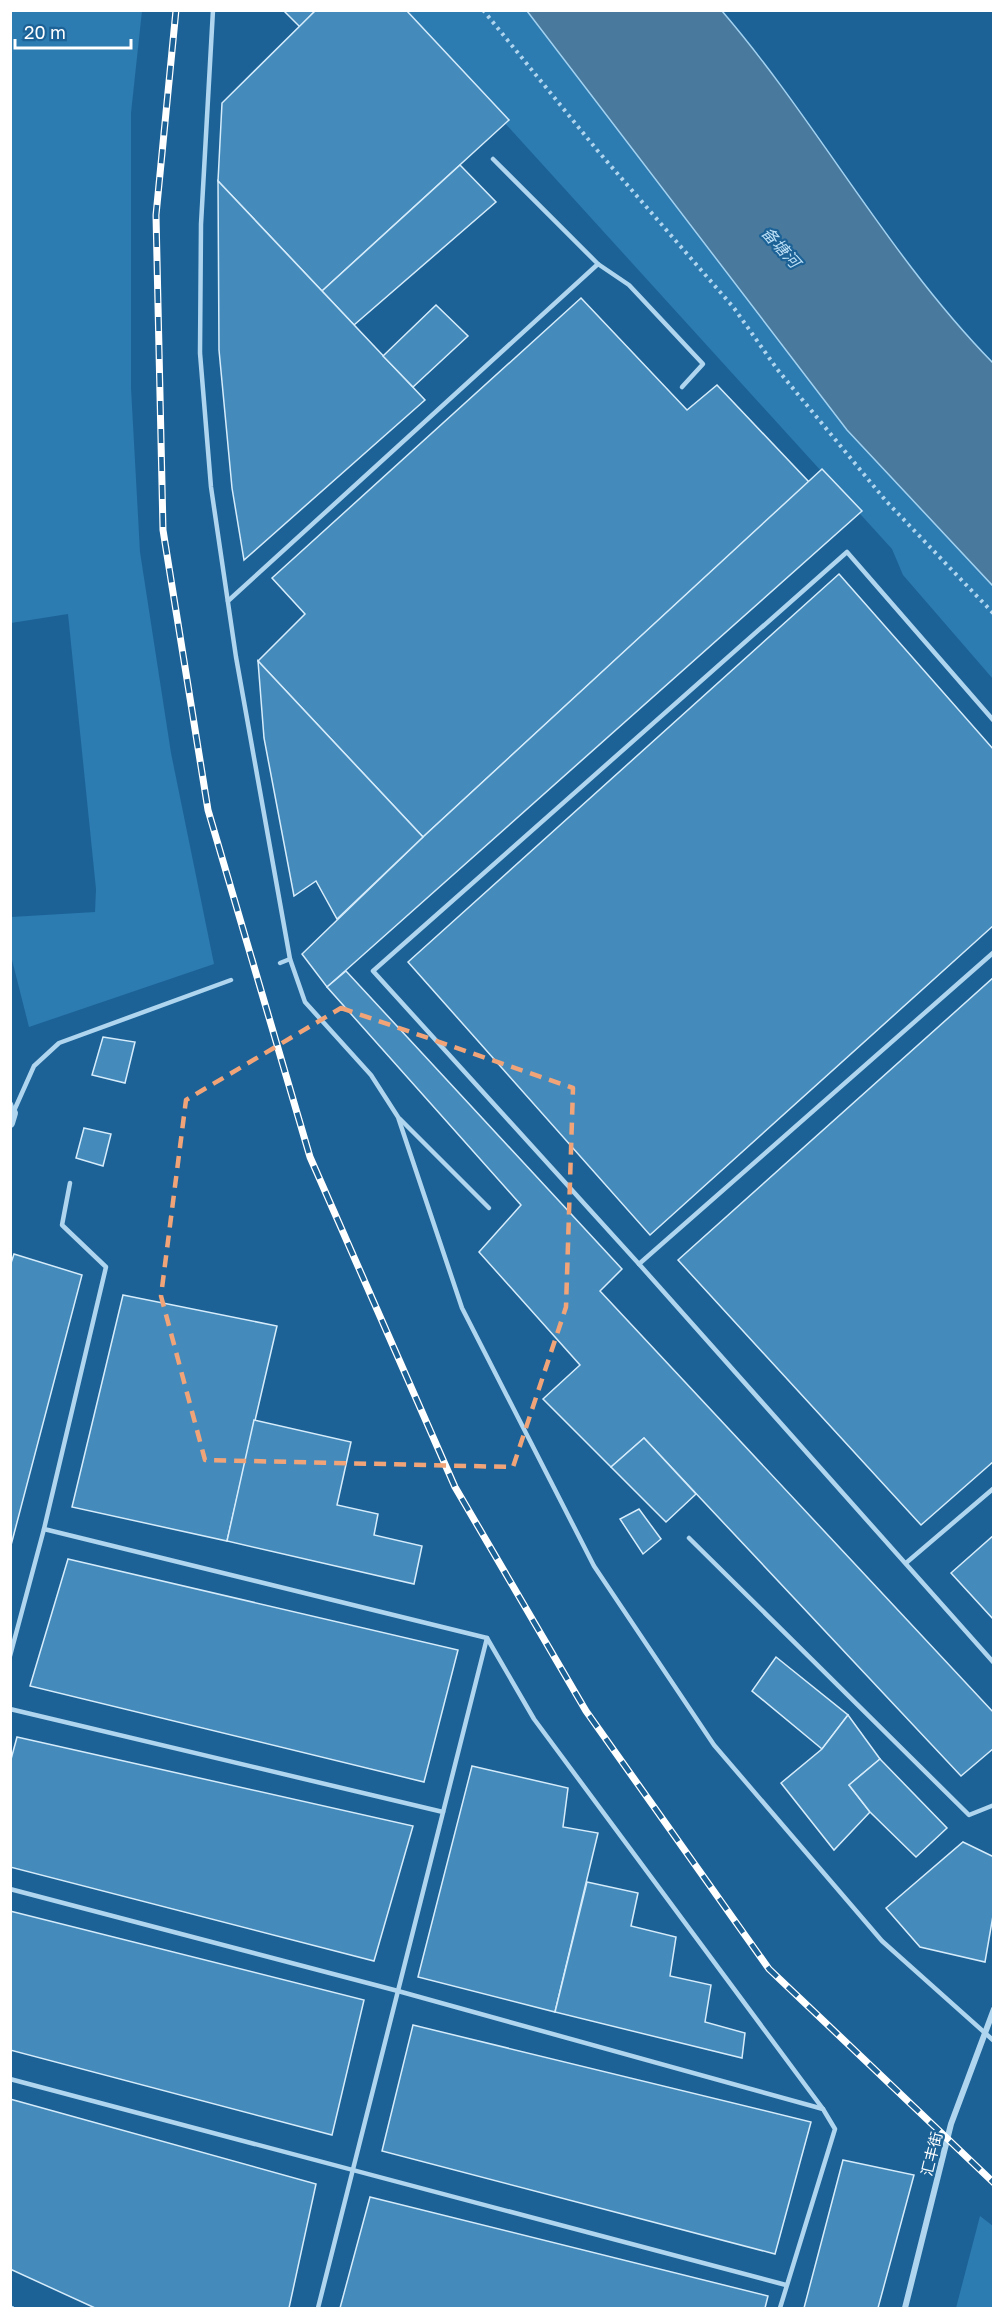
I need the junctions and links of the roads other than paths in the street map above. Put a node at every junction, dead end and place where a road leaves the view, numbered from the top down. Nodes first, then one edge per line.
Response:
1 (213, 10) edge
2 (493, 159) dead end
3 (598, 264) junction
4 (682, 387) dead end
5 (228, 601) junction
6 (993, 721) edge
7 (993, 952) edge
8 (290, 959) junction
9 (280, 963) dead end
10 (231, 980) dead end
11 (11, 1113) edge
12 (398, 1118) junction
13 (70, 1183) dead end
14 (489, 1208) dead end
15 (639, 1264) junction
16 (993, 1488) edge
17 (44, 1529) junction
18 (689, 1538) dead end
19 (906, 1563) junction
20 (487, 1638) junction
21 (10, 1656) edge
22 (993, 1663) edge
23 (10, 1709) edge
24 (993, 1805) edge
25 (443, 1812) junction
26 (10, 1889) edge
27 (398, 1991) junction
28 (993, 2009) edge
29 (985, 2034) junction
30 (993, 2041) edge
31 (10, 2079) edge
32 (824, 2109) junction
33 (352, 2172) junction
34 (786, 2285) junction
35 (318, 2308) edge
36 (780, 2308) edge
37 (905, 2308) edge

1 - 5 lane
2 - 3 lane
3 - 4 lane
3 - 5 lane
5 - 8 lane
6 - 15 lane
7 - 15 lane
8 - 9 lane
8 - 12 lane
10 - 11 lane
12 - 14 lane
12 - 29 lane
13 - 17 lane
15 - 19 lane
16 - 19 lane
17 - 20 lane
17 - 21 lane
18 - 24 lane
19 - 22 lane
20 - 25 lane
20 - 32 lane
23 - 25 lane
25 - 27 lane
26 - 27 lane
27 - 32 lane
27 - 33 lane
28 - 29 street, 汇丰街
29 - 30 lane
29 - 37 street, 汇丰街
31 - 33 lane
32 - 34 lane
33 - 34 lane
33 - 35 lane
34 - 36 lane

